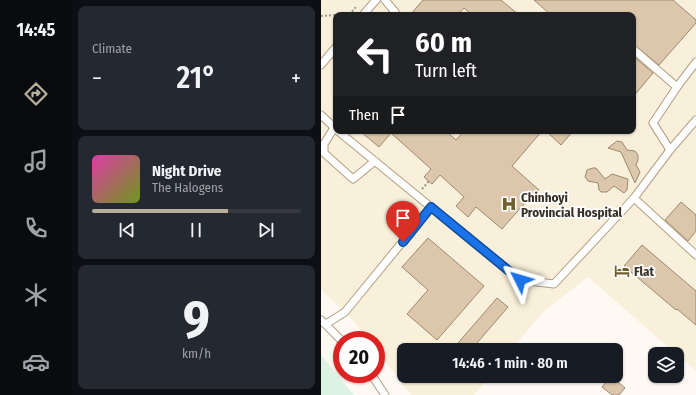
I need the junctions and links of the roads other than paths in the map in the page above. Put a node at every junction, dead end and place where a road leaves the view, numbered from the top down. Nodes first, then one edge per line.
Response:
1 (376, 0) edge
2 (385, 0) edge
3 (366, 12) edge
4 (395, 12) edge
5 (333, 51) edge
6 (636, 52) edge
7 (696, 62) edge
8 (321, 66) edge
9 (677, 87) junction
10 (321, 115) edge
11 (696, 120) edge
12 (333, 126) edge
13 (333, 133) edge
14 (342, 134) edge
15 (670, 150) junction
16 (375, 161) junction
17 (634, 198) junction
18 (431, 207) junction
19 (696, 255) edge
20 (323, 322) edge
21 (333, 332) edge
22 (377, 383) edge
23 (385, 395) edge

1 - 3 lane
2 - 4 lane
5 - 8 lane
6 - 9 lane
7 - 9 lane
9 - 15 lane
10 - 12 lane
11 - 15 lane
13 - 16 lane
14 - 16 lane
15 - 17 lane
16 - 18 lane
17 - 18 lane
17 - 19 lane
18 - 20 lane
20 - 21 lane
22 - 23 lane

